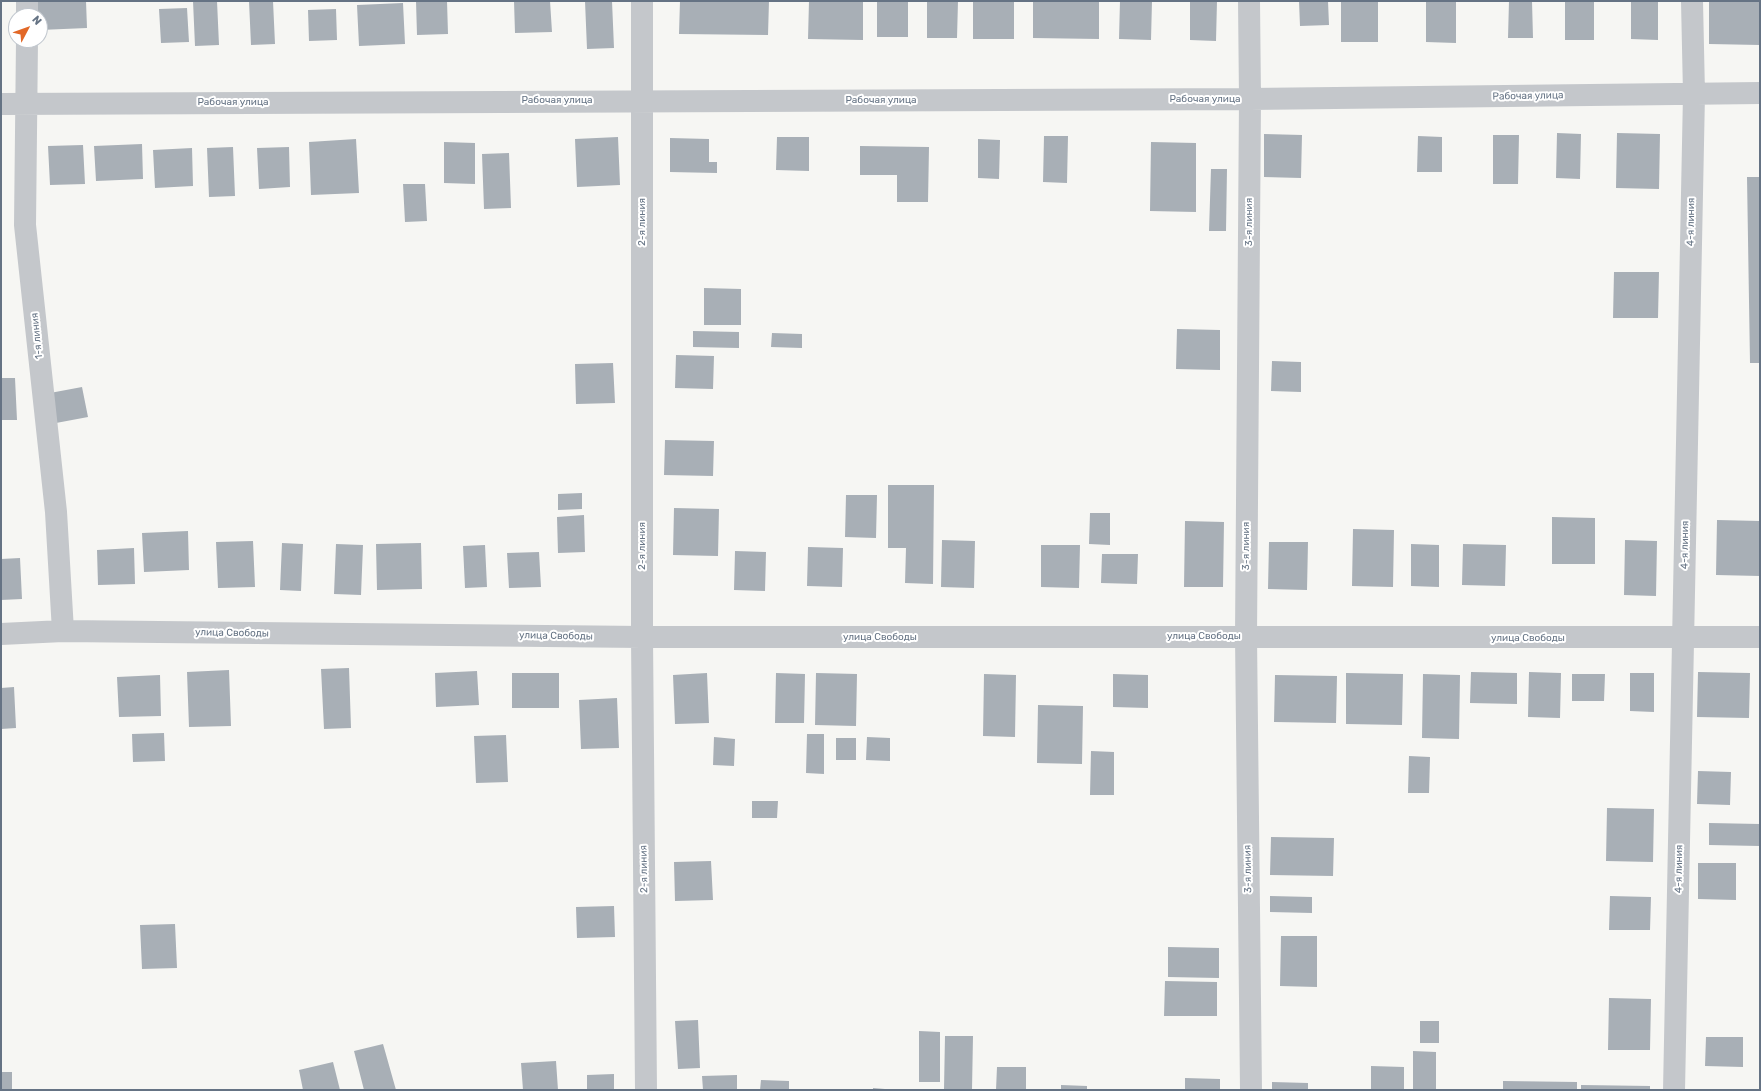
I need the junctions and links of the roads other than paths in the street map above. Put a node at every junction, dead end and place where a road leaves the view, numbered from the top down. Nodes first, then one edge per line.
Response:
1 (642, 1) edge
2 (1249, 1) edge
3 (1692, 1) edge
4 (27, 48) edge
5 (1760, 93) edge
6 (1694, 94) junction
7 (1250, 99) junction
8 (642, 100) junction
9 (26, 103) junction
10 (1, 104) edge
11 (63, 630) junction
12 (1, 634) edge
13 (1246, 636) junction
14 (642, 637) junction
15 (1760, 637) edge
16 (1683, 638) junction
17 (646, 1090) edge
18 (1251, 1090) edge
19 (1674, 1090) edge

1 - 8 street, 2-я линия
2 - 7 street, 3-я линия
3 - 6 street, 4-я линия
4 - 9 street, 1-я линия
5 - 6 street, Рабочая улица
6 - 7 street, Рабочая улица
6 - 16 street, 4-я линия
7 - 8 street, Рабочая улица
7 - 13 street, 3-я линия
8 - 9 street, Рабочая улица
8 - 14 street, 2-я линия
9 - 10 street, Рабочая улица
9 - 11 street, 1-я линия
11 - 12 street, улица Свободы
11 - 14 street, улица Свободы
13 - 14 street, улица Свободы
13 - 16 street, улица Свободы
13 - 18 street, 3-я линия
14 - 17 street, 2-я линия
15 - 16 street, улица Свободы
16 - 19 street, 4-я линия

